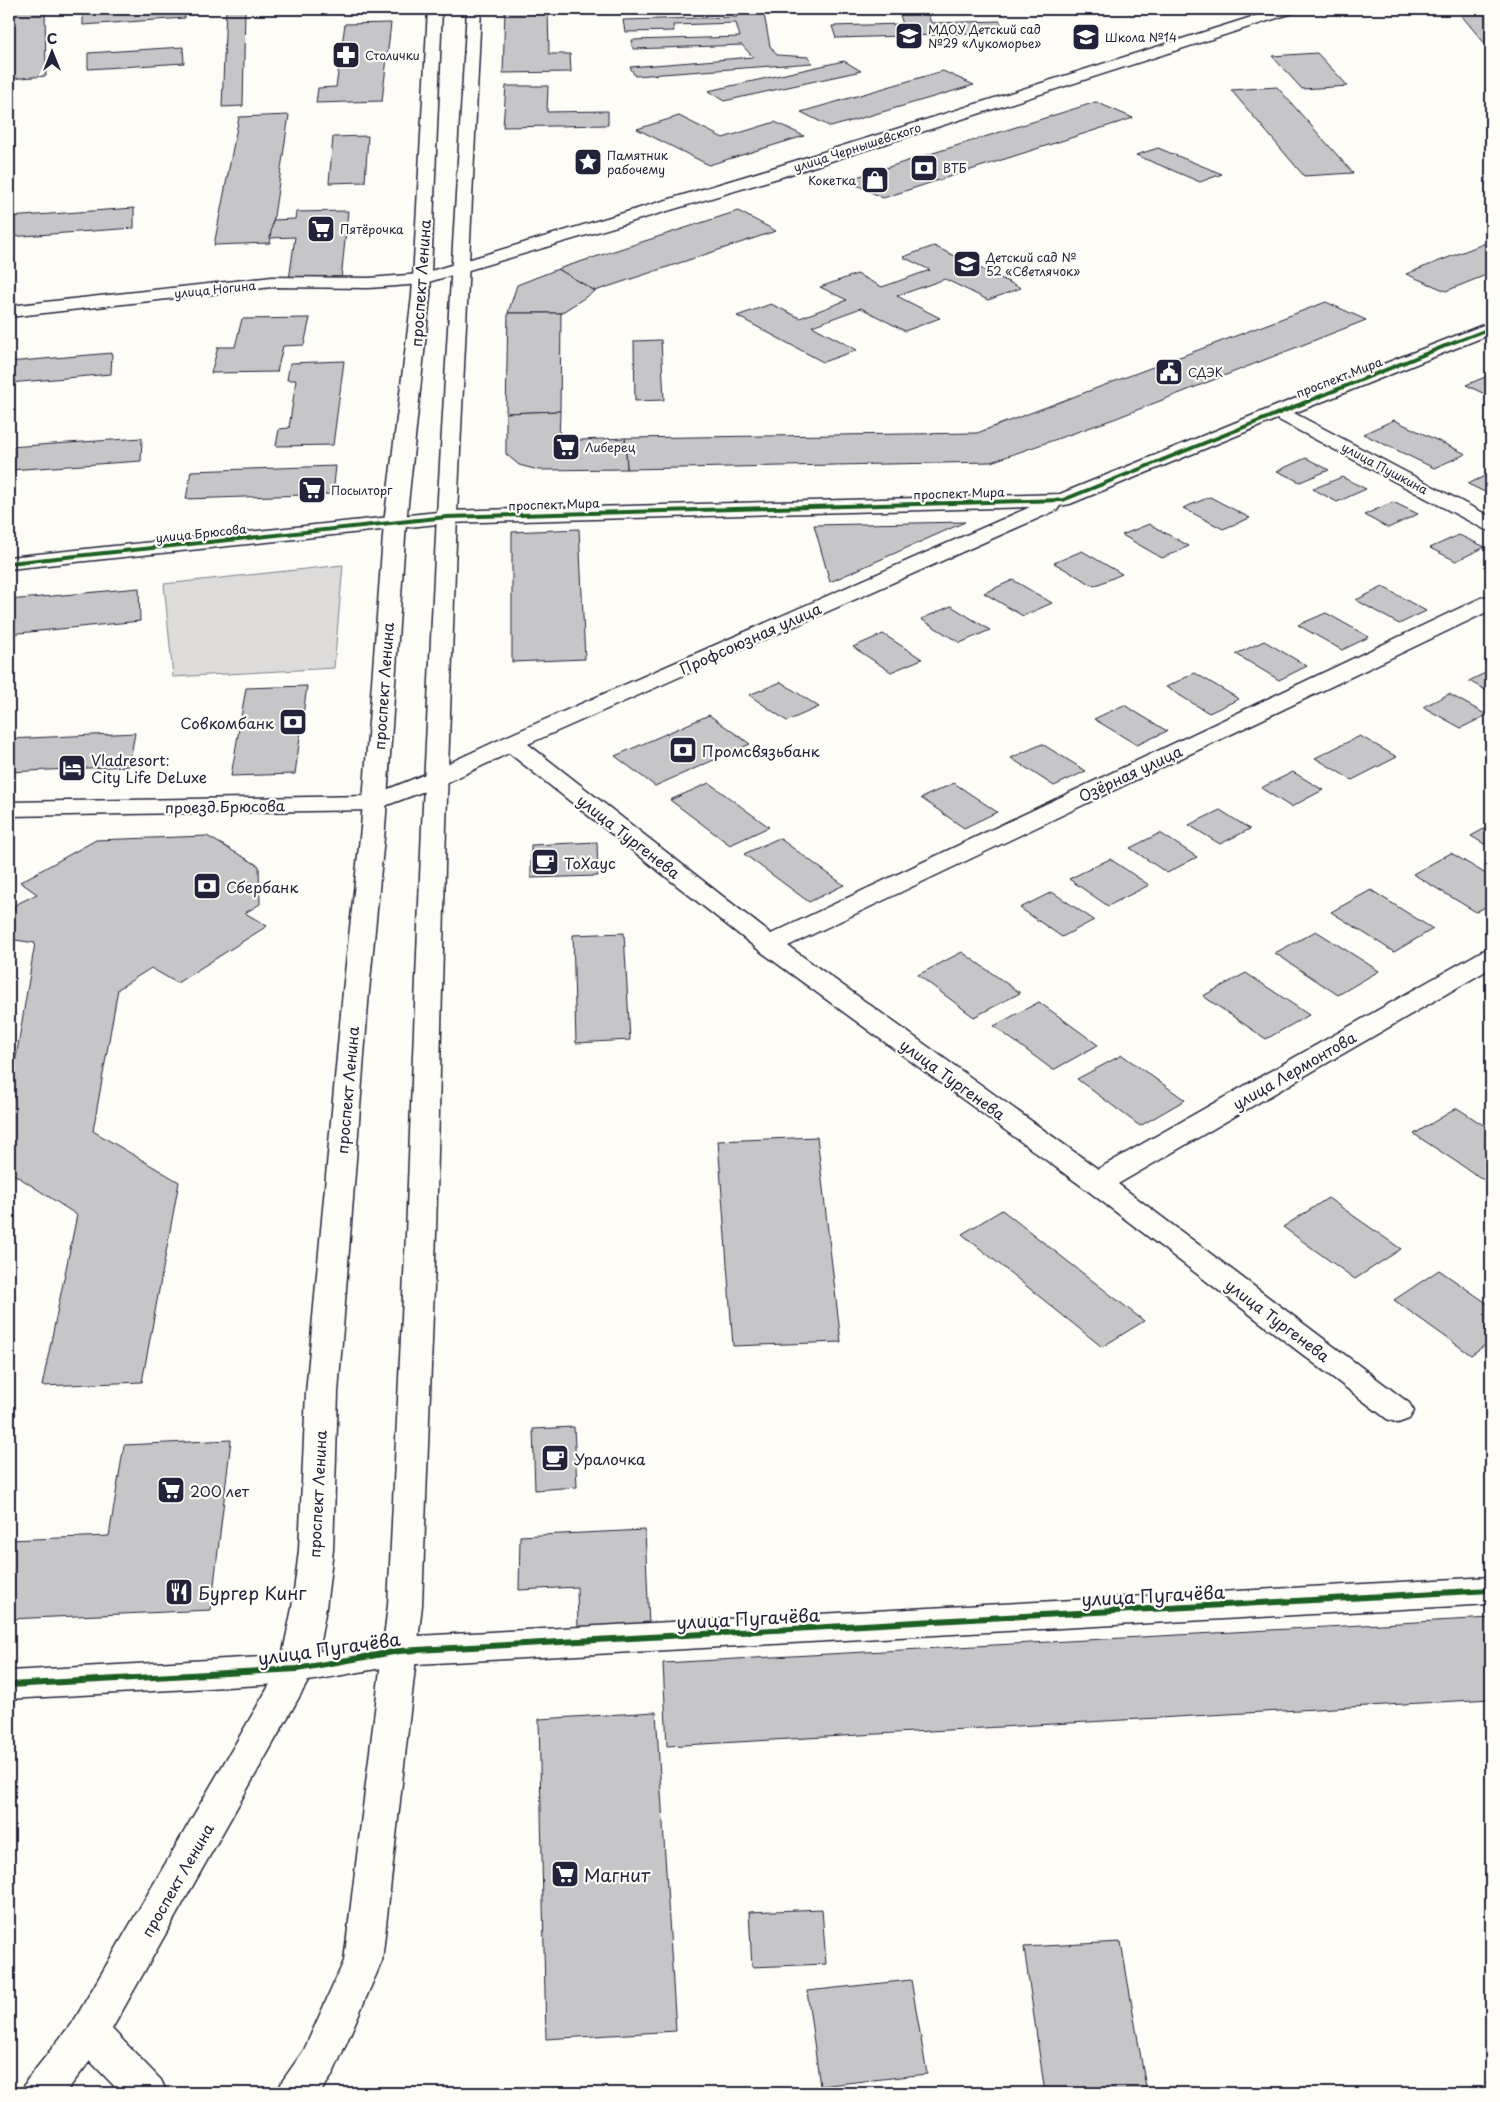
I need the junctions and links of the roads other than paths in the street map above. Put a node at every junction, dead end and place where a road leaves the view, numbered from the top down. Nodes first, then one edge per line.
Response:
1 (435, 9) edge
2 (474, 9) edge
3 (1291, 9) edge
4 (458, 270) junction
5 (422, 279) junction
6 (9, 312) edge
7 (1491, 328) edge
8 (1278, 412) junction
9 (1063, 500) junction
10 (447, 517) junction
11 (395, 523) junction
12 (1491, 525) edge
13 (9, 563) edge
14 (1491, 602) edge
15 (510, 743) junction
16 (437, 778) junction
17 (374, 803) junction
18 (9, 809) edge
19 (769, 944) junction
20 (1491, 957) edge
21 (1097, 1183) junction
22 (1398, 1412) dead end
23 (1491, 1590) edge
24 (400, 1651) junction
25 (297, 1669) junction
26 (9, 1685) edge
27 (89, 2032) junction
28 (41, 2093) edge
29 (147, 2093) edge
30 (297, 2093) edge

1 - 5 street, проспект Ленина
2 - 4 street
3 - 4 street, улица Чернышевского
4 - 5 street, улица Чернышевского
4 - 10 street
5 - 6 street, улица Ногина
5 - 11 street, проспект Ленина
7 - 8 street, проспект Мира
8 - 9 street, проспект Мира
8 - 12 street, улица Пушкина
9 - 10 street, проспект Мира
9 - 15 street, Профсоюзная улица
10 - 11 street, проспект Мира
10 - 16 street
11 - 13 street, улица Брюсова
11 - 17 street, проспект Ленина
14 - 19 street, Озёрная улица
15 - 16 street, Профсоюзная улица
15 - 19 street, улица Тургенева
16 - 17 street, проезд Брюсова
16 - 24 street
17 - 18 street, проезд Брюсова
17 - 25 street, проспект Ленина
19 - 21 street, улица Тургенева
20 - 21 street, улица Лермонтова
21 - 22 street, улица Тургенева
23 - 24 street, улица Пугачёва
24 - 25 street, улица Пугачёва
24 - 30 street
25 - 26 street, улица Пугачёва
25 - 27 street, проспект Ленина
27 - 28 street, проспект Ленина
27 - 29 street

